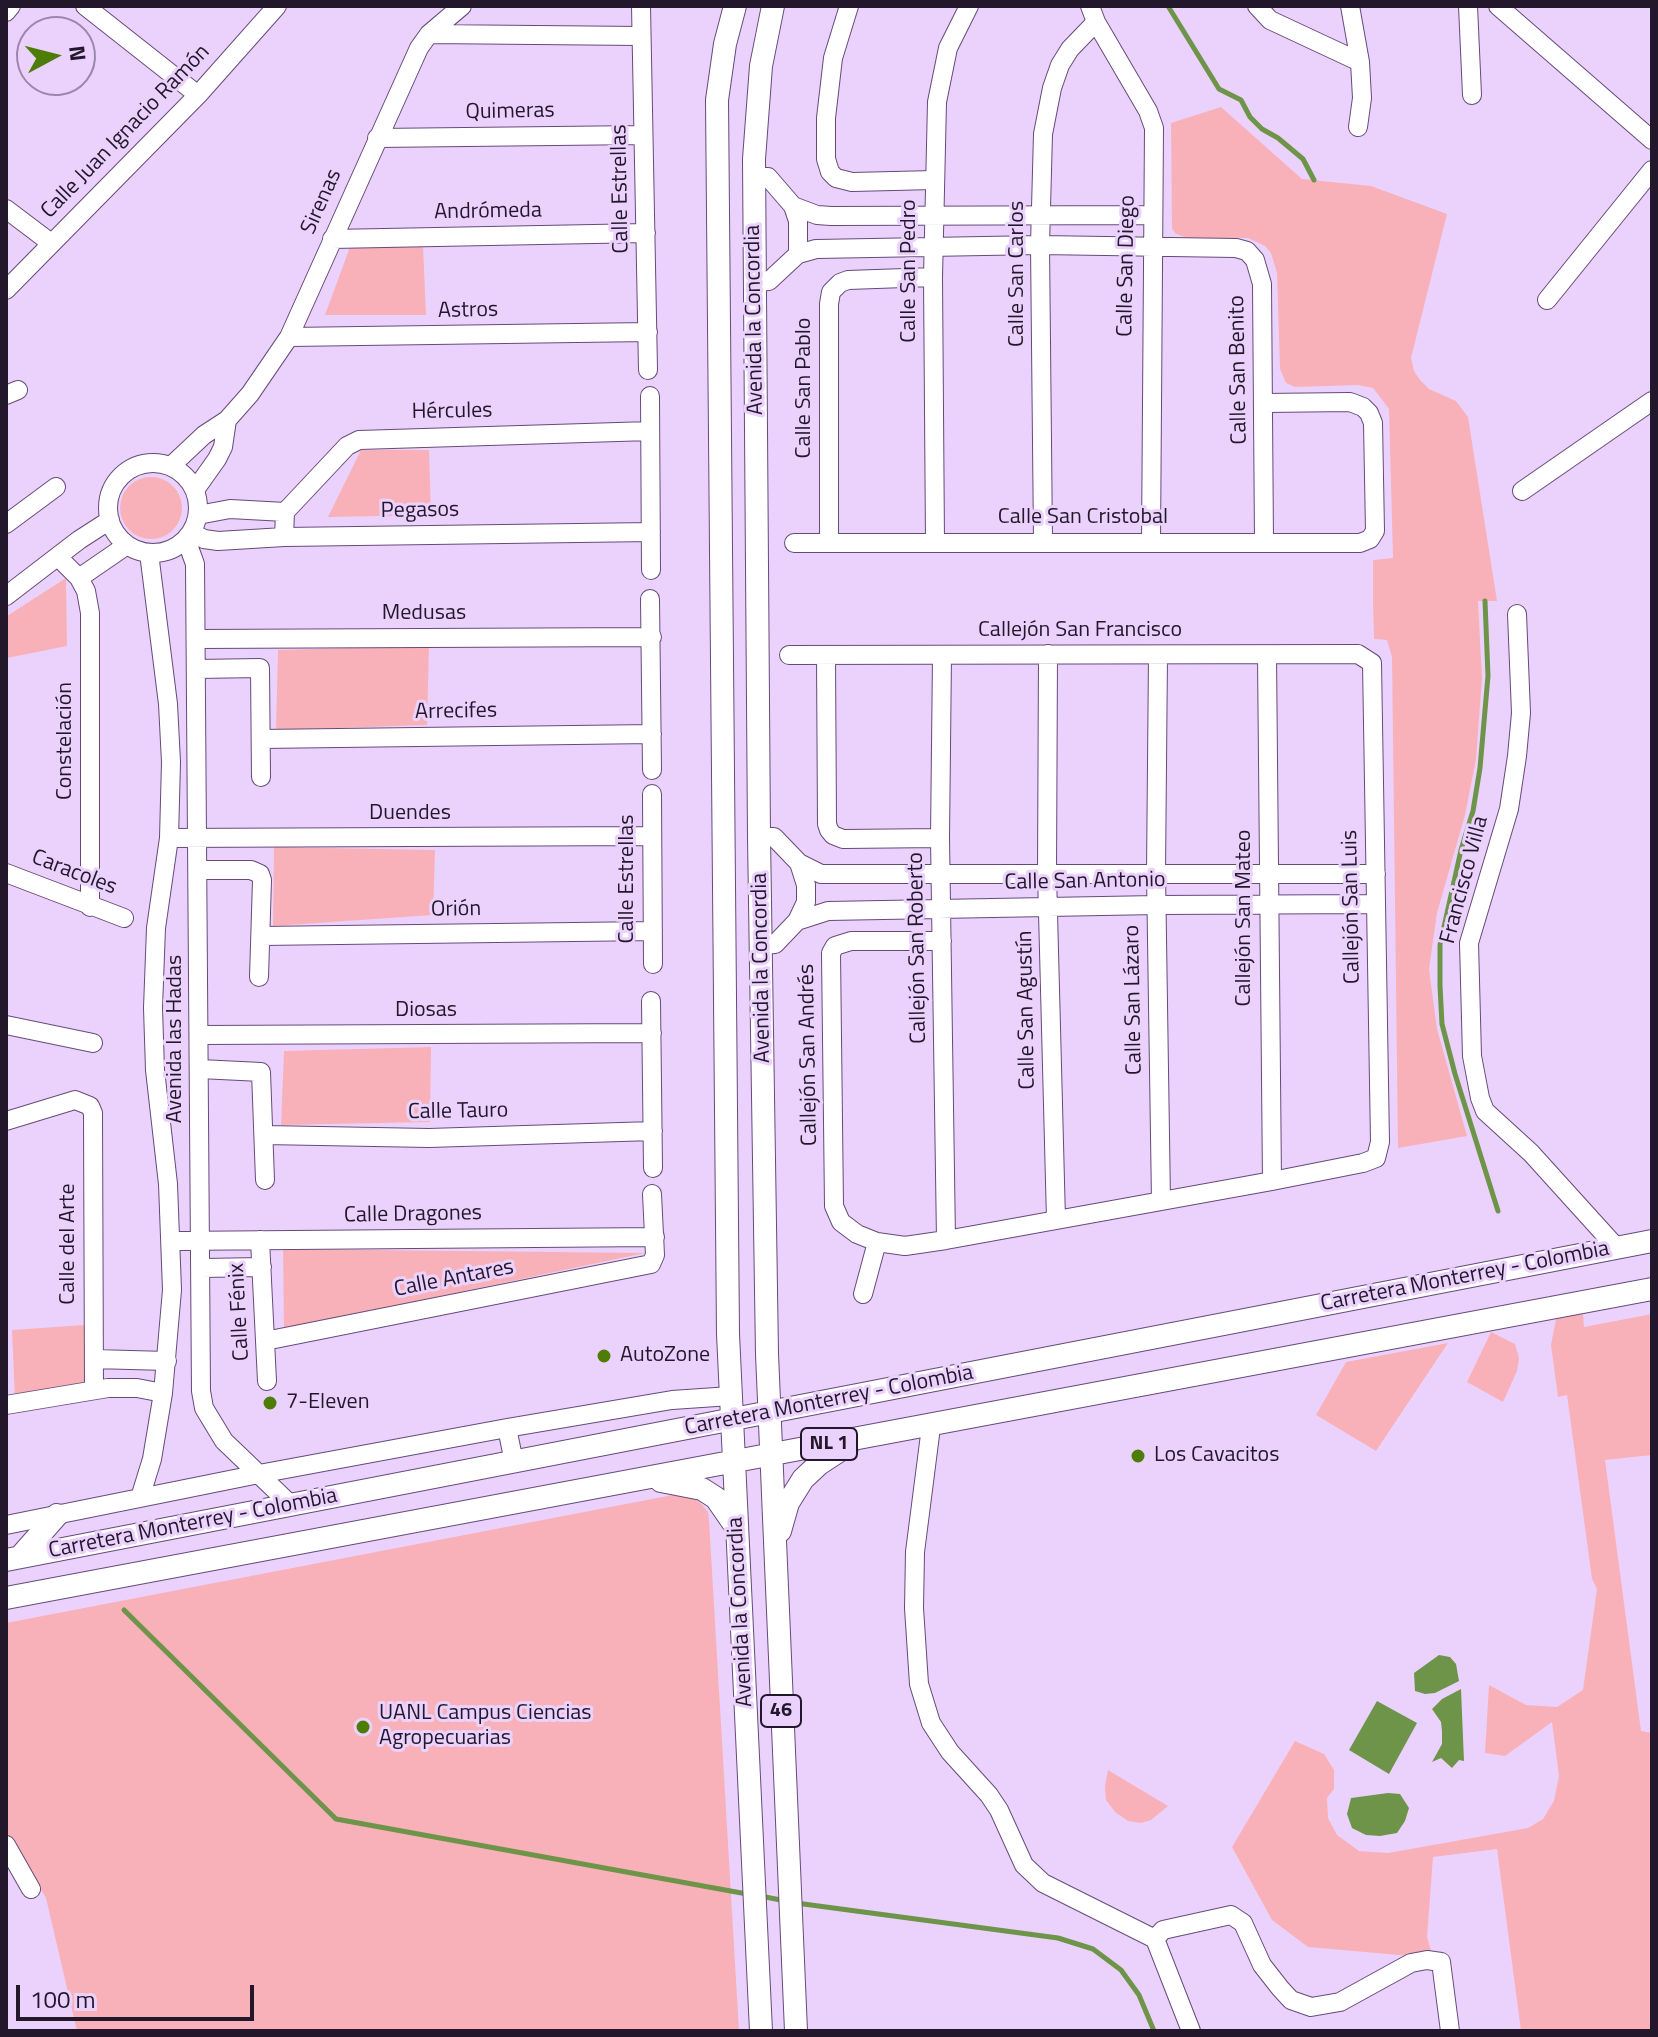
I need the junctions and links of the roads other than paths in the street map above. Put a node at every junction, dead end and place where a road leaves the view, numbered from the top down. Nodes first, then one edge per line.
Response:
1 (11, 6) edge
2 (85, 6) edge
3 (277, 6) edge
4 (462, 6) edge
5 (641, 6) edge
6 (735, 6) edge
7 (773, 6) edge
8 (849, 6) edge
9 (969, 6) edge
10 (1257, 6) edge
11 (1350, 6) edge
12 (1468, 6) edge
13 (1498, 6) edge
14 (6, 12) edge
15 (1093, 14) edge
16 (429, 34) junction
17 (641, 36) junction
18 (1360, 62) junction
19 (198, 95) junction
20 (1472, 95) dead end
21 (1358, 127) dead end
22 (643, 135) junction
23 (377, 138) junction
24 (1652, 140) edge
25 (1652, 170) edge
26 (754, 177) junction
27 (719, 178) junction
28 (934, 180) junction
29 (793, 206) junction
30 (6, 209) edge
31 (934, 214) junction
32 (1041, 214) junction
33 (853, 215) junction
34 (895, 215) junction
35 (1151, 215) junction
36 (646, 233) junction
37 (332, 239) junction
38 (51, 243) junction
39 (1040, 245) junction
40 (934, 246) junction
41 (896, 247) junction
42 (1151, 247) junction
43 (855, 248) junction
44 (798, 254) junction
45 (933, 277) junction
46 (755, 282) junction
47 (721, 283) junction
48 (6, 290) edge
49 (1547, 300) dead end
50 (648, 332) junction
51 (289, 337) junction
52 (648, 370) dead end
53 (650, 396) dead end
54 (1652, 401) edge
55 (1265, 403) junction
56 (227, 420) junction
57 (650, 431) junction
58 (171, 466) junction
59 (56, 487) dead end
60 (195, 490) junction
61 (1522, 491) dead end
62 (285, 512) junction
63 (110, 520) junction
64 (6, 524) edge
65 (192, 529) junction
66 (651, 532) junction
67 (284, 537) junction
68 (1043, 541) junction
69 (935, 542) junction
70 (1264, 542) junction
71 (794, 543) dead end
72 (829, 543) junction
73 (1151, 543) junction
74 (127, 545) junction
75 (149, 553) junction
76 (58, 557) junction
77 (651, 570) dead end
78 (79, 578) junction
79 (6, 596) edge
80 (650, 599) dead end
81 (1517, 614) dead end
82 (652, 637) junction
83 (196, 639) junction
84 (1048, 654) junction
85 (789, 655) dead end
86 (826, 655) junction
87 (942, 655) junction
88 (1158, 655) junction
89 (1267, 655) junction
90 (1370, 660) joint
91 (196, 669) junction
92 (652, 734) junction
93 (261, 739) junction
94 (652, 770) dead end
95 (261, 777) dead end
96 (652, 794) dead end
97 (652, 836) junction
98 (759, 837) junction
99 (169, 838) junction
100 (198, 838) junction
101 (724, 838) junction
102 (940, 838) junction
103 (799, 863) junction
104 (198, 870) junction
105 (6, 873) edge
106 (1156, 873) junction
107 (1047, 874) junction
108 (1269, 874) junction
109 (1376, 874) junction
110 (859, 875) junction
111 (941, 875) junction
112 (1376, 904) junction
113 (1157, 905) junction
114 (1269, 905) junction
115 (1049, 906) junction
116 (90, 907) junction
117 (942, 907) junction
118 (857, 910) junction
119 (124, 918) dead end
120 (797, 921) junction
121 (653, 931) junction
122 (261, 936) junction
123 (942, 941) junction
124 (762, 945) junction
125 (725, 946) junction
126 (653, 964) dead end
127 (259, 977) dead end
128 (651, 1001) dead end
129 (6, 1025) edge
130 (652, 1033) junction
131 (200, 1035) junction
132 (93, 1043) dead end
133 (200, 1069) junction
134 (6, 1121) edge
135 (653, 1131) junction
136 (265, 1135) junction
137 (653, 1168) dead end
138 (265, 1180) dead end
139 (1272, 1181) junction
140 (652, 1194) dead end
141 (1161, 1201) junction
142 (764, 1206) junction
143 (727, 1207) junction
144 (1056, 1220) junction
145 (655, 1237) junction
146 (260, 1240) junction
147 (946, 1240) junction
148 (172, 1241) junction
149 (201, 1241) junction
150 (1652, 1241) edge
151 (877, 1242) junction
152 (1617, 1248) junction
153 (262, 1267) junction
154 (202, 1268) junction
155 (1652, 1289) edge
156 (863, 1294) dead end
157 (265, 1341) junction
158 (94, 1359) junction
159 (167, 1361) junction
160 (267, 1381) dead end
161 (94, 1390) junction
162 (163, 1393) junction
163 (731, 1396) junction
164 (6, 1405) edge
165 (769, 1413) junction
166 (732, 1421) junction
167 (931, 1427) junction
168 (507, 1428) junction
169 (855, 1441) junction
170 (771, 1454) junction
171 (734, 1461) junction
172 (514, 1462) junction
173 (259, 1474) junction
174 (644, 1478) junction
175 (140, 1498) junction
176 (292, 1506) junction
177 (57, 1515) junction
178 (6, 1525) edge
179 (738, 1529) junction
180 (774, 1551) junction
181 (13, 1559) edge
182 (6, 1598) edge
183 (6, 1845) edge
184 (31, 1889) dead end
185 (1155, 1939) junction
186 (761, 2031) edge
187 (796, 2031) edge
188 (1191, 2031) edge
189 (1450, 2031) edge

1 - 14 street
2 - 19 street
3 - 19 street, Calle Juan Ignacio Ramón
4 - 16 street, Sirenas
5 - 17 street, Calle Estrellas
6 - 27 main road, Avenida la Concordia / 46
7 - 26 main road, Avenida la Concordia / 46
8 - 28 street
9 - 28 street, Calle San Pedro
10 - 18 street
11 - 18 street
12 - 20 street
13 - 24 street
15 - 32 street, Calle San Carlos
15 - 35 street, Calle San Diego
16 - 17 street
16 - 23 street, Sirenas
17 - 22 street, Calle Estrellas
18 - 21 street
19 - 38 street, Calle Juan Ignacio Ramón
22 - 23 street, Quimeras
22 - 36 street, Calle Estrellas
23 - 37 street, Sirenas
25 - 49 street
26 - 27 main road
26 - 29 street
26 - 46 main road, Avenida la Concordia / 46
27 - 47 main road, Avenida la Concordia / 46
28 - 31 street, Calle San Pedro
29 - 33 street
29 - 44 street
30 - 38 street
31 - 32 street
31 - 34 street
31 - 40 street, Calle San Pedro
32 - 35 street
32 - 39 street, Calle San Carlos
33 - 34 street
33 - 43 street
34 - 41 street
35 - 42 street, Calle San Diego
36 - 37 street, Andrómeda
36 - 50 street, Calle Estrellas
37 - 51 street, Sirenas
38 - 48 street, Calle Juan Ignacio Ramón
39 - 40 street
39 - 42 street
39 - 68 street, Calle San Carlos
40 - 41 street
40 - 45 street, Calle San Pedro
41 - 43 street
42 - 55 street, Calle San Benito
42 - 73 street, Calle San Diego
43 - 44 street
44 - 46 street
45 - 69 street, Calle San Pedro
45 - 72 street, Calle San Pablo
46 - 47 main road
46 - 98 main road, Avenida la Concordia / 46
47 - 101 main road, Avenida la Concordia / 46
50 - 51 street, Astros
50 - 52 street, Calle Estrellas
51 - 56 street, Sirenas
53 - 57 street
54 - 61 street
55 - 70 street, Calle San Benito
55 - 70 street, Calle San Cristobal
56 - 58 street, Sirenas
56 - 60 street, Sirenas
57 - 62 street, Hércules
57 - 66 street
58 - 60 street
58 - 63 street
59 - 64 street
60 - 65 street, Avenida las Hadas
62 - 65 street
62 - 67 street
63 - 74 street
63 - 76 street
65 - 67 street, Pegasos
65 - 75 street
65 - 83 street, Avenida las Hadas
66 - 67 street, Pegasos
66 - 77 street
68 - 69 street, Calle San Cristobal
68 - 73 street, Calle San Cristobal
69 - 72 street, Calle San Cristobal
70 - 73 street, Calle San Cristobal
71 - 72 street, Calle San Cristobal
74 - 75 street
74 - 78 street
75 - 99 street, Avenida las Hadas
76 - 78 street, Constelación
76 - 79 street
78 - 116 street, Constelación
80 - 82 street
81 - 152 street, Francisco Villa
82 - 83 street, Medusas
82 - 92 street
83 - 91 street, Avenida las Hadas
84 - 87 street, Callejón San Francisco
84 - 88 street, Callejón San Francisco
84 - 107 street, Calle San Agustín
85 - 86 street, Callejón San Francisco
86 - 87 street, Callejón San Francisco
86 - 102 street
87 - 102 street, Callejón San Roberto
88 - 89 street, Callejón San Francisco
88 - 106 street, Calle San Lázaro
89 - 90 street, Callejón San Francisco
89 - 108 street, Callejón San Mateo
90 - 109 street, Callejón San Luis
91 - 93 street
91 - 100 street, Avenida las Hadas
92 - 93 street, Arrecifes
92 - 94 street
93 - 95 street
96 - 97 street, Calle Estrellas
97 - 100 street, Duendes
97 - 121 street, Calle Estrellas
98 - 101 main road
98 - 103 street, Calle San Antonio
98 - 124 main road, Avenida la Concordia / 46
99 - 100 street, Duendes
99 - 148 street, Avenida las Hadas
100 - 104 street, Avenida las Hadas
101 - 125 main road, Avenida la Concordia / 46
102 - 111 street, Callejón San Roberto
103 - 110 street, Calle San Antonio
103 - 120 street
104 - 122 street
104 - 131 street, Avenida las Hadas
105 - 116 street, Caracoles
106 - 107 street, Calle San Antonio
106 - 108 street, Calle San Antonio
106 - 113 street, Calle San Lázaro
107 - 111 street, Calle San Antonio
107 - 115 street, Calle San Agustín
108 - 109 street, Calle San Antonio
108 - 114 street, Callejón San Mateo
109 - 112 street, Callejón San Luis
110 - 111 street, Calle San Antonio
110 - 118 street
111 - 117 street, Callejón San Roberto
112 - 114 street, Calle San Antonio
112 - 139 street, Callejón San Luis
113 - 114 street, Calle San Antonio
113 - 115 street, Calle San Antonio
113 - 141 street, Calle San Lázaro
114 - 139 street, Callejón San Mateo
115 - 117 street, Calle San Antonio
115 - 144 street, Calle San Agustín
116 - 119 street, Caracoles
117 - 118 street, Calle San Antonio
117 - 123 street, Callejón San Roberto
118 - 120 street, Calle San Antonio
120 - 124 street, Calle San Antonio
121 - 122 street, Orión
121 - 126 street, Calle Estrellas
122 - 127 street
123 - 147 street, Callejón San Roberto
123 - 151 street, Callejón San Andrés
124 - 125 main road
124 - 142 main road, Avenida la Concordia / 46
125 - 143 main road, Avenida la Concordia / 46
128 - 130 street
129 - 132 street
130 - 131 street, Diosas
130 - 135 street
131 - 133 street, Avenida las Hadas
133 - 136 street
133 - 149 street, Avenida las Hadas
134 - 158 street, Calle del Arte
135 - 136 street, Calle Tauro
135 - 137 street
136 - 138 street
139 - 141 street
140 - 145 street
141 - 144 street
142 - 143 main road
142 - 165 main road, Avenida la Concordia / 46
143 - 163 main road, Avenida la Concordia / 46
144 - 147 street
145 - 146 street, Calle Dragones
145 - 157 street, Calle Antares
146 - 149 street, Calle Dragones
146 - 153 street, Calle Fénix
147 - 151 street
148 - 149 street, Calle Dragones
148 - 159 street, Avenida las Hadas
149 - 154 street, Avenida las Hadas
150 - 152 main road, Carretera Monterrey - Colombia / NL 1
151 - 156 street
152 - 165 main road, Carretera Monterrey - Colombia / NL 1
153 - 154 street
153 - 157 street, Calle Fénix
154 - 173 street, Avenida las Hadas
155 - 167 main road, Carretera Monterrey - Colombia / NL 1
157 - 160 street, Calle Fénix
158 - 159 street
158 - 161 street, Calle del Arte
159 - 162 street, Avenida las Hadas
161 - 162 street
161 - 164 street
162 - 175 street, Avenida las Hadas
163 - 166 main road, Avenida la Concordia / 46
163 - 168 street
165 - 166 main road, Carretera Monterrey - Colombia / NL 1
165 - 170 main road, Avenida la Concordia / 46
166 - 171 main road, Avenida la Concordia / 46
166 - 172 main road, Carretera Monterrey - Colombia / NL 1
167 - 169 main road, Carretera Monterrey - Colombia / NL 1
167 - 185 street
168 - 172 street
168 - 173 street
169 - 170 main road, Carretera Monterrey - Colombia / NL 1
169 - 180 main road
170 - 171 main road, Carretera Monterrey - Colombia / NL 1
170 - 180 main road, Avenida la Concordia / 46
171 - 174 main road, Carretera Monterrey - Colombia / NL 1
171 - 179 main road, Avenida la Concordia / 46
172 - 176 main road, Carretera Monterrey - Colombia / NL 1
173 - 175 street
173 - 176 street, Avenida las Hadas
174 - 179 main road
174 - 182 main road, Carretera Monterrey - Colombia / NL 1
175 - 177 street
176 - 181 main road, Carretera Monterrey - Colombia / NL 1
177 - 178 street
177 - 181 main road
179 - 186 main road, Avenida la Concordia / 46
180 - 187 main road, Avenida la Concordia / 46
183 - 184 street
185 - 188 street
185 - 189 street

